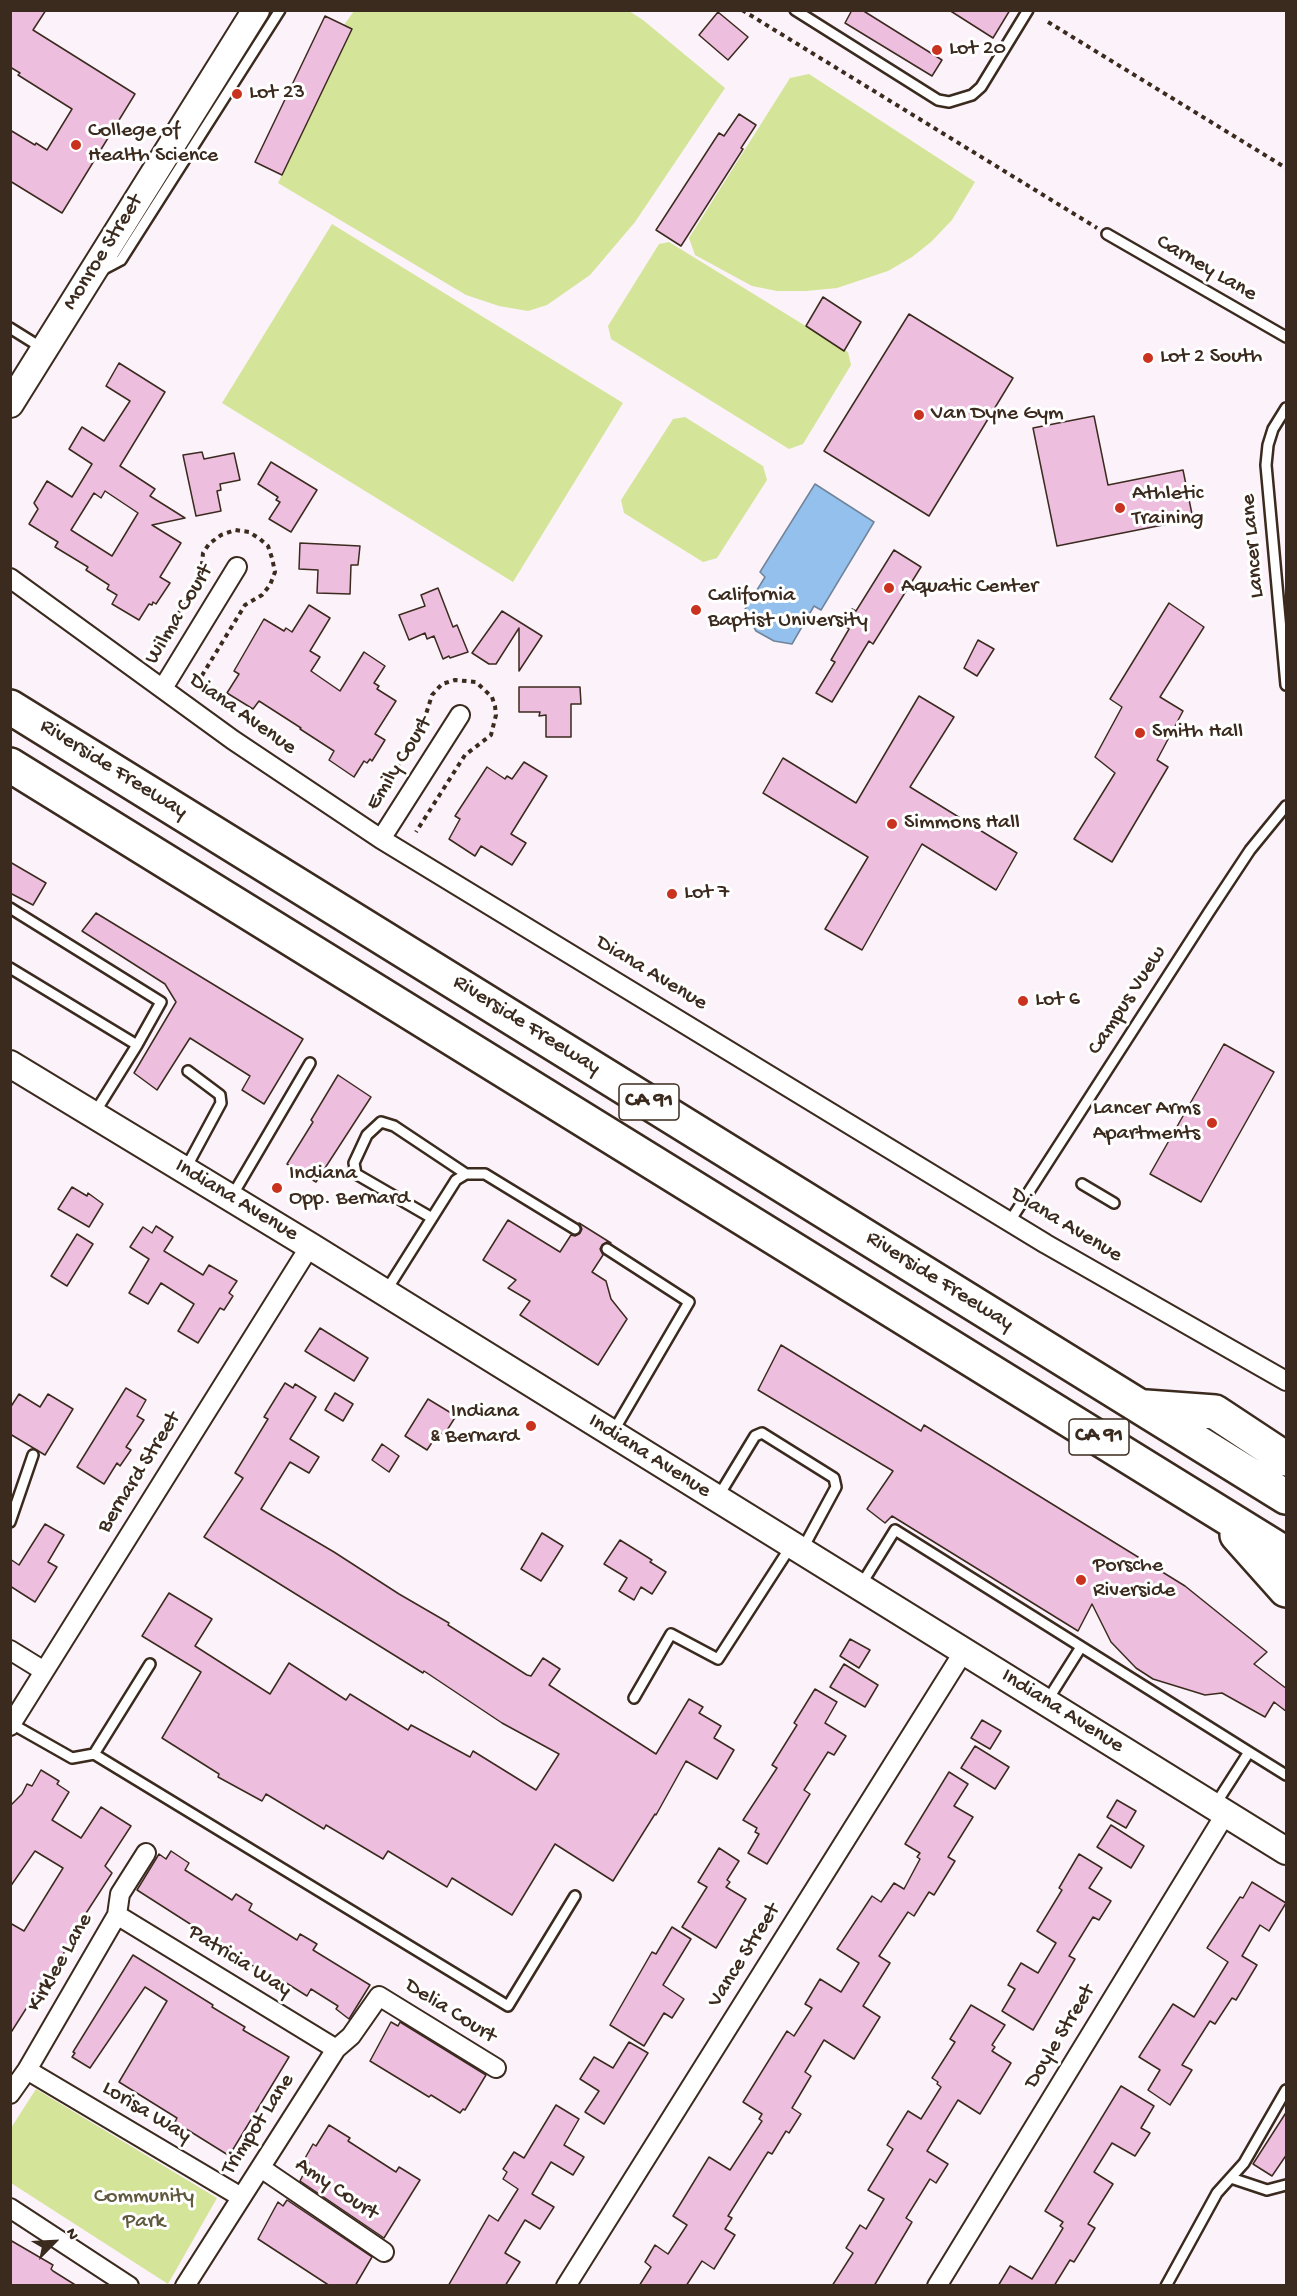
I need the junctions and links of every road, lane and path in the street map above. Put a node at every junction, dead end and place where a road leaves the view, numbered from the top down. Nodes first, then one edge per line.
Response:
1 (256, 10) edge
2 (279, 10) edge
3 (742, 10) edge
4 (795, 10) edge
5 (1028, 10) edge
6 (1048, 22) dead end
7 (1287, 168) edge
8 (1107, 234) joint
9 (87, 279) junction
10 (10, 328) edge
11 (1287, 337) edge
12 (44, 349) junction
13 (10, 404) edge
14 (1287, 408) edge
15 (237, 567) dead end
16 (10, 578) edge
17 (1287, 685) edge
18 (163, 688) junction
19 (10, 707) edge
20 (460, 715) dead end
21 (10, 765) edge
22 (1287, 806) edge
23 (381, 839) junction
24 (10, 908) edge
25 (10, 968) edge
26 (136, 1045) junction
27 (10, 1064) edge
28 (310, 1064) dead end
29 (188, 1071) dead end
30 (94, 1114) junction
31 (185, 1170) junction
32 (466, 1174) junction
33 (1083, 1184) dead end
34 (231, 1198) junction
35 (1114, 1203) dead end
36 (432, 1218) junction
37 (1010, 1221) junction
38 (575, 1229) dead end
39 (310, 1246) junction
40 (607, 1249) dead end
41 (385, 1293) junction
42 (1287, 1381) edge
43 (1140, 1406) junction
44 (612, 1434) junction
45 (33, 1455) dead end
46 (1287, 1459) edge
47 (1287, 1497) edge
48 (717, 1499) junction
49 (1212, 1507) junction
50 (10, 1522) edge
51 (796, 1548) junction
52 (1287, 1554) edge
53 (860, 1587) junction
54 (1287, 1590) edge
55 (1081, 1647) junction
56 (10, 1650) edge
57 (964, 1651) junction
58 (150, 1664) dead end
59 (44, 1671) junction
60 (634, 1698) dead end
61 (1046, 1703) junction
62 (11, 1725) edge
63 (1248, 1752) junction
64 (94, 1754) junction
65 (1287, 1775) edge
66 (1220, 1810) junction
67 (1287, 1851) edge
68 (147, 1853) dead end
69 (575, 1896) dead end
70 (117, 1915) junction
71 (379, 1996) joint
72 (336, 2049) junction
73 (496, 2068) dead end
74 (27, 2070) junction
75 (1287, 2091) edge
76 (10, 2094) edge
77 (261, 2168) junction
78 (1231, 2178) junction
79 (1287, 2186) edge
80 (241, 2197) junction
81 (10, 2208) edge
82 (384, 2252) dead end
83 (129, 2286) edge
84 (185, 2286) edge
85 (566, 2286) edge
86 (937, 2286) edge
87 (1166, 2286) edge

1 - 9 street, Monroe Street
2 - 9 lane
3 - 8 path
4 - 5 lane
6 - 7 path
8 - 11 lane, Carney Lane
9 - 12 street, Monroe Street
10 - 12 lane
12 - 13 street, Monroe Street
14 - 17 lane, Lancer Lane
15 - 18 street, Wilma Court
16 - 18 street, Diana Avenue
18 - 23 street, Diana Avenue
19 - 43 highway, Riverside Freeway / CA 91
20 - 23 street, Emily Court
21 - 49 highway, Riverside Freeway / CA 91
22 - 37 lane, Campus Vuew
23 - 37 street, Diana Avenue
24 - 26 lane
25 - 26 lane
26 - 30 lane
27 - 30 street, Indiana Avenue
28 - 34 lane
29 - 31 lane
30 - 31 street, Indiana Avenue
31 - 34 street, Indiana Avenue
32 - 36 lane
32 - 36 lane
32 - 38 lane
33 - 35 lane
34 - 39 street, Indiana Avenue
36 - 41 lane
37 - 42 street, Diana Avenue
39 - 41 street, Indiana Avenue
39 - 59 street, Bernard Street
40 - 44 lane
41 - 44 street, Indiana Avenue
43 - 46 highway
43 - 47 highway, Riverside Freeway / CA 91
44 - 48 street, Indiana Avenue
45 - 50 lane
48 - 51 street, Indiana Avenue
48 - 51 lane
49 - 52 highway, Riverside Freeway / CA 91
49 - 54 highway
51 - 53 street, Indiana Avenue
51 - 60 lane
53 - 55 lane
53 - 57 street, Indiana Avenue
55 - 61 lane
55 - 63 lane
56 - 59 street
57 - 61 street, Indiana Avenue
57 - 85 street, Vance Street
58 - 64 lane
59 - 62 street, Bernard Street
61 - 66 street, Indiana Avenue
62 - 64 lane
63 - 65 lane
63 - 66 lane
64 - 69 lane
66 - 67 street, Indiana Avenue
66 - 86 street, Doyle Street
68 - 70 street, Kirklee Lane
70 - 72 street, Patricia Way
70 - 74 street, Kirklee Lane
71 - 72 street, Trimpot Lane
71 - 73 street, Delia Court
72 - 77 street, Trimpot Lane
74 - 76 street, Kirklee Lane
74 - 80 street, Lorisa Way
75 - 78 lane
77 - 80 street, Trimpot Lane
77 - 82 street, Amy Court
78 - 79 lane
78 - 87 lane
80 - 84 street, Trimpot Lane
81 - 83 street

